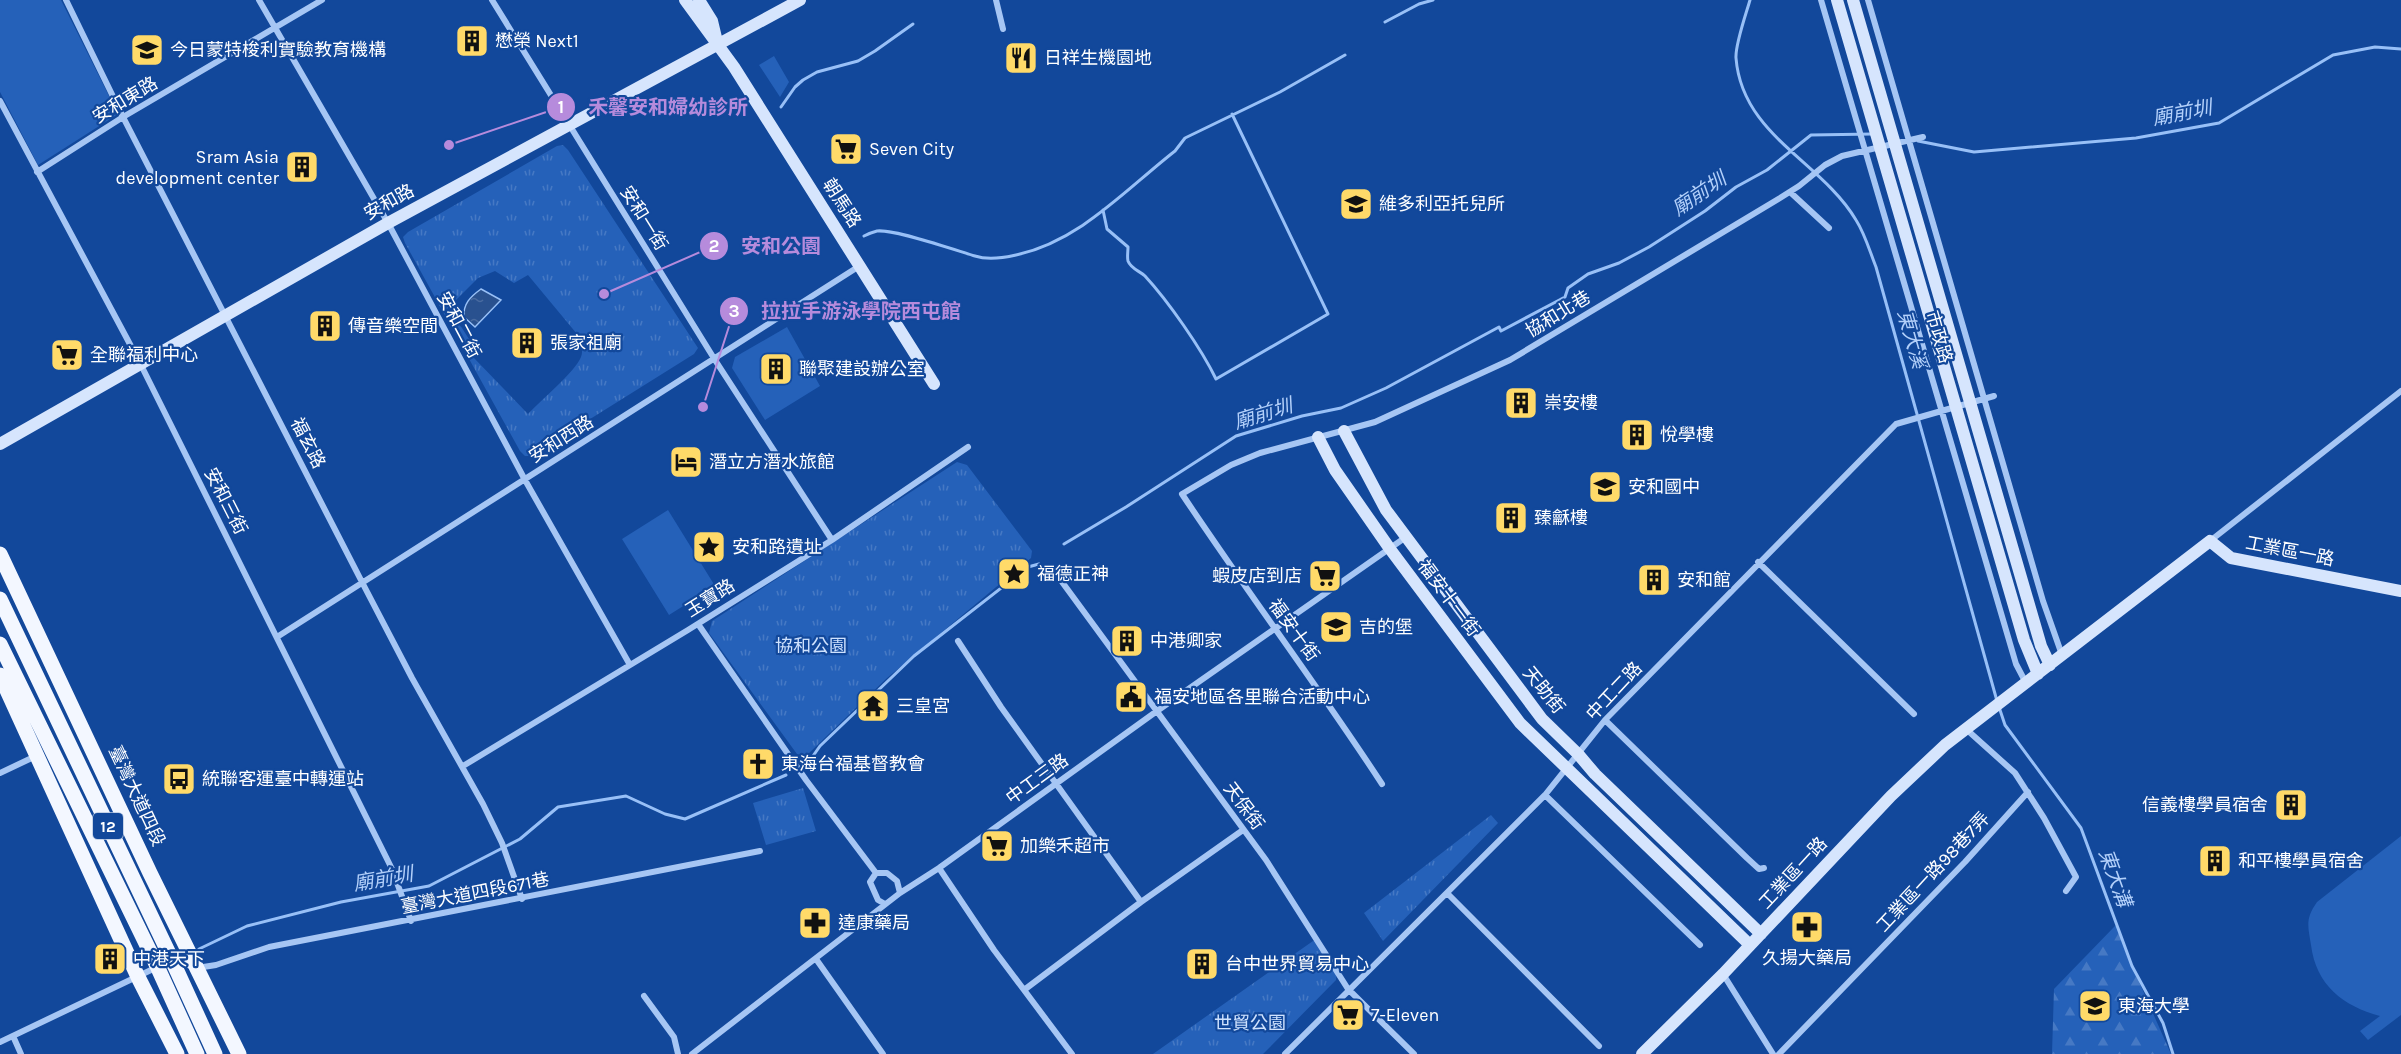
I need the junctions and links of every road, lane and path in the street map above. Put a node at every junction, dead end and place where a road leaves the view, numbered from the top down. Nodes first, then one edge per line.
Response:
1 (66, 0) edge
2 (259, 0) edge
3 (322, 0) edge
4 (492, 0) edge
5 (685, 0) edge
6 (699, 0) edge
7 (800, 0) edge
8 (996, 0) edge
9 (1821, 0) edge
10 (1837, 0) edge
11 (1853, 0) edge
12 (1868, 0) edge
13 (274, 28) junction
14 (1003, 28) dead end
15 (717, 43) junction
16 (0, 101) edge
17 (123, 117) junction
18 (568, 124) junction
19 (1923, 138) dead end
20 (1909, 141) junction
21 (1894, 144) junction
22 (1880, 147) junction
23 (1866, 151) junction
24 (37, 172) junction
25 (1790, 192) junction
26 (388, 223) junction
27 (1829, 228) dead end
28 (861, 265) junction
29 (226, 314) junction
30 (715, 360) junction
31 (140, 363) junction
32 (934, 384) dead end
33 (2401, 391) edge
34 (1994, 396) dead end
35 (1984, 398) junction
36 (1971, 402) junction
37 (1956, 406) junction
38 (1942, 410) junction
39 (1344, 431) junction
40 (1318, 437) junction
41 (0, 444) edge
42 (968, 447) dead end
43 (525, 480) junction
44 (1182, 494) joint
45 (1406, 537) junction
46 (832, 540) junction
47 (2211, 541) junction
48 (1390, 549) junction
49 (0, 554) edge
50 (1758, 562) junction
51 (1054, 571) dead end
52 (363, 584) junction
53 (2401, 591) edge
54 (0, 600) edge
55 (698, 624) junction
56 (1274, 629) junction
57 (277, 637) junction
58 (958, 641) dead end
59 (0, 644) edge
60 (2062, 655) junction
61 (2050, 664) junction
62 (630, 665) junction
63 (2038, 674) junction
64 (0, 675) edge
65 (2026, 684) junction
66 (1157, 711) junction
67 (1914, 714) dead end
68 (1605, 720) junction
69 (1971, 726) junction
70 (1578, 754) junction
71 (36, 756) junction
72 (463, 766) junction
73 (1566, 769) junction
74 (0, 773) edge
75 (1056, 784) junction
76 (1382, 784) dead end
77 (2028, 792) junction
78 (1545, 795) junction
79 (1243, 830) junction
80 (760, 851) dead end
81 (939, 868) junction
82 (1764, 868) dead end
83 (876, 873) junction
84 (2066, 891) dead end
85 (900, 892) junction
86 (1448, 894) junction
87 (522, 899) junction
88 (1141, 902) junction
89 (885, 904) junction
90 (411, 921) junction
91 (1761, 934) junction
92 (1700, 945) dead end
93 (1750, 945) junction
94 (816, 959) junction
95 (172, 960) junction
96 (157, 966) junction
97 (197, 968) junction
98 (1723, 974) junction
99 (138, 977) junction
100 (1348, 989) junction
101 (1024, 990) junction
102 (644, 996) dead end
103 (12, 1036) junction
104 (0, 1042) edge
105 (1599, 1046) dead end
106 (21, 1054) edge
107 (177, 1054) edge
108 (197, 1054) edge
109 (215, 1054) edge
110 (239, 1054) edge
111 (678, 1054) edge
112 (692, 1054) edge
113 (883, 1054) edge
114 (1072, 1054) edge
115 (1285, 1054) edge
116 (1414, 1054) edge
117 (1642, 1054) edge
118 (1773, 1054) edge
119 (1779, 1054) edge

1 - 17 street, 福玄路
2 - 13 street, 安和二街
3 - 13 street, 安和東路
4 - 18 street, 安和一街
5 - 15 street, 朝馬路
6 - 15 street, 朝馬路
7 - 15 street, 安和路
8 - 14 street
9 - 23 street, 市政路
10 - 22 street, 市政路
11 - 21 street, 市政路
12 - 20 street, 市政路
13 - 17 street, 安和東路
13 - 26 street, 安和二街
15 - 18 street, 安和路
15 - 28 street, 朝馬路
16 - 24 street, 安和三街
17 - 24 street, 安和東路
17 - 29 street, 福玄路
18 - 26 street, 安和路
18 - 30 street, 安和一街
19 - 20 street, 協和北巷
20 - 21 street, 協和北巷
20 - 35 street, 市政路
21 - 22 street, 協和北巷
21 - 36 street, 市政路
22 - 23 street, 協和北巷
22 - 37 street, 市政路
23 - 25 street, 協和北巷
23 - 38 street, 市政路
24 - 31 street, 安和三街
25 - 27 street
25 - 39 street, 協和北巷
26 - 29 street, 安和路
26 - 43 street, 安和二街
28 - 30 street, 安和西路
28 - 32 street, 朝馬路
29 - 31 street, 安和路
29 - 52 street, 福玄路
30 - 43 street, 安和西路
30 - 46 street, 安和一街
31 - 41 street, 安和路
31 - 57 street, 安和三街
33 - 47 street
34 - 35 street, 中工二路
35 - 36 street, 中工二路
35 - 60 street, 市政路
36 - 37 street, 中工二路
36 - 61 street, 市政路
37 - 38 street, 中工二路
37 - 63 street, 市政路
38 - 50 street, 中工二路
38 - 65 street, 市政路
39 - 40 street, 協和北巷
39 - 45 street, 天助街
40 - 44 street, 協和北巷
40 - 48 street, 福安十一街
42 - 46 street, 玉寶路
43 - 52 street, 安和西路
43 - 62 street, 安和二街
44 - 56 street, 福安十街
45 - 48 street, 中工三路
45 - 70 street, 天助街
46 - 55 street, 玉寶路
47 - 53 street, 工業區一路
47 - 60 street
48 - 56 street, 中工三路
48 - 73 street, 福安十一街
49 - 97 main road, 臺灣大道四段 / 12
50 - 67 street
50 - 68 street, 中工二路
51 - 66 street, 天保街
52 - 57 street, 安和西路
52 - 72 street, 福玄路
54 - 95 main road, 12
55 - 62 street, 玉寶路
55 - 83 street
56 - 66 street, 中工三路
56 - 76 street, 福安十街
57 - 90 street, 安和三街
58 - 75 street
59 - 96 main road, 12
60 - 61 street
61 - 63 street
62 - 72 street, 玉寶路
63 - 65 street
64 - 71 main road, 12
65 - 69 street, 工業區一路
66 - 75 street, 中工三路
66 - 79 street, 天保街
68 - 70 street, 中工二路
68 - 82 street
69 - 77 street
69 - 91 street, 工業區一路
70 - 73 street, 中工二路
70 - 91 street, 天助街
71 - 74 street
71 - 99 main road, 12
72 - 87 street, 福玄路
73 - 78 street, 中工二路
73 - 93 street
75 - 81 street, 中工三路
75 - 88 street
77 - 84 street
77 - 119 street, 工業區一路98巷7弄
78 - 86 street, 中工二路
78 - 92 street
79 - 88 street
79 - 100 street, 天保街
80 - 87 street, 臺灣大道四段671巷
81 - 85 street, 中工三路
81 - 101 street
83 - 85 street
83 - 89 street
85 - 89 street, 中工三路
86 - 100 street, 中工二路
86 - 105 street
87 - 90 street, 臺灣大道四段671巷
88 - 101 street
89 - 94 street, 中工三路
90 - 97 street, 臺灣大道四段671巷
91 - 93 street, 工業區一路
93 - 98 street, 工業區一路
94 - 112 street, 中工三路
94 - 113 street
95 - 96 street
95 - 97 street
95 - 109 main road, 12
96 - 99 street
96 - 108 main road, 12
97 - 110 main road, 臺灣大道四段 / 12
98 - 117 street, 工業區一路
98 - 118 street
99 - 103 street
99 - 107 main road, 12
100 - 115 street, 中工二路
100 - 116 street, 天保街
101 - 114 street
102 - 111 street
103 - 104 street
103 - 106 street

